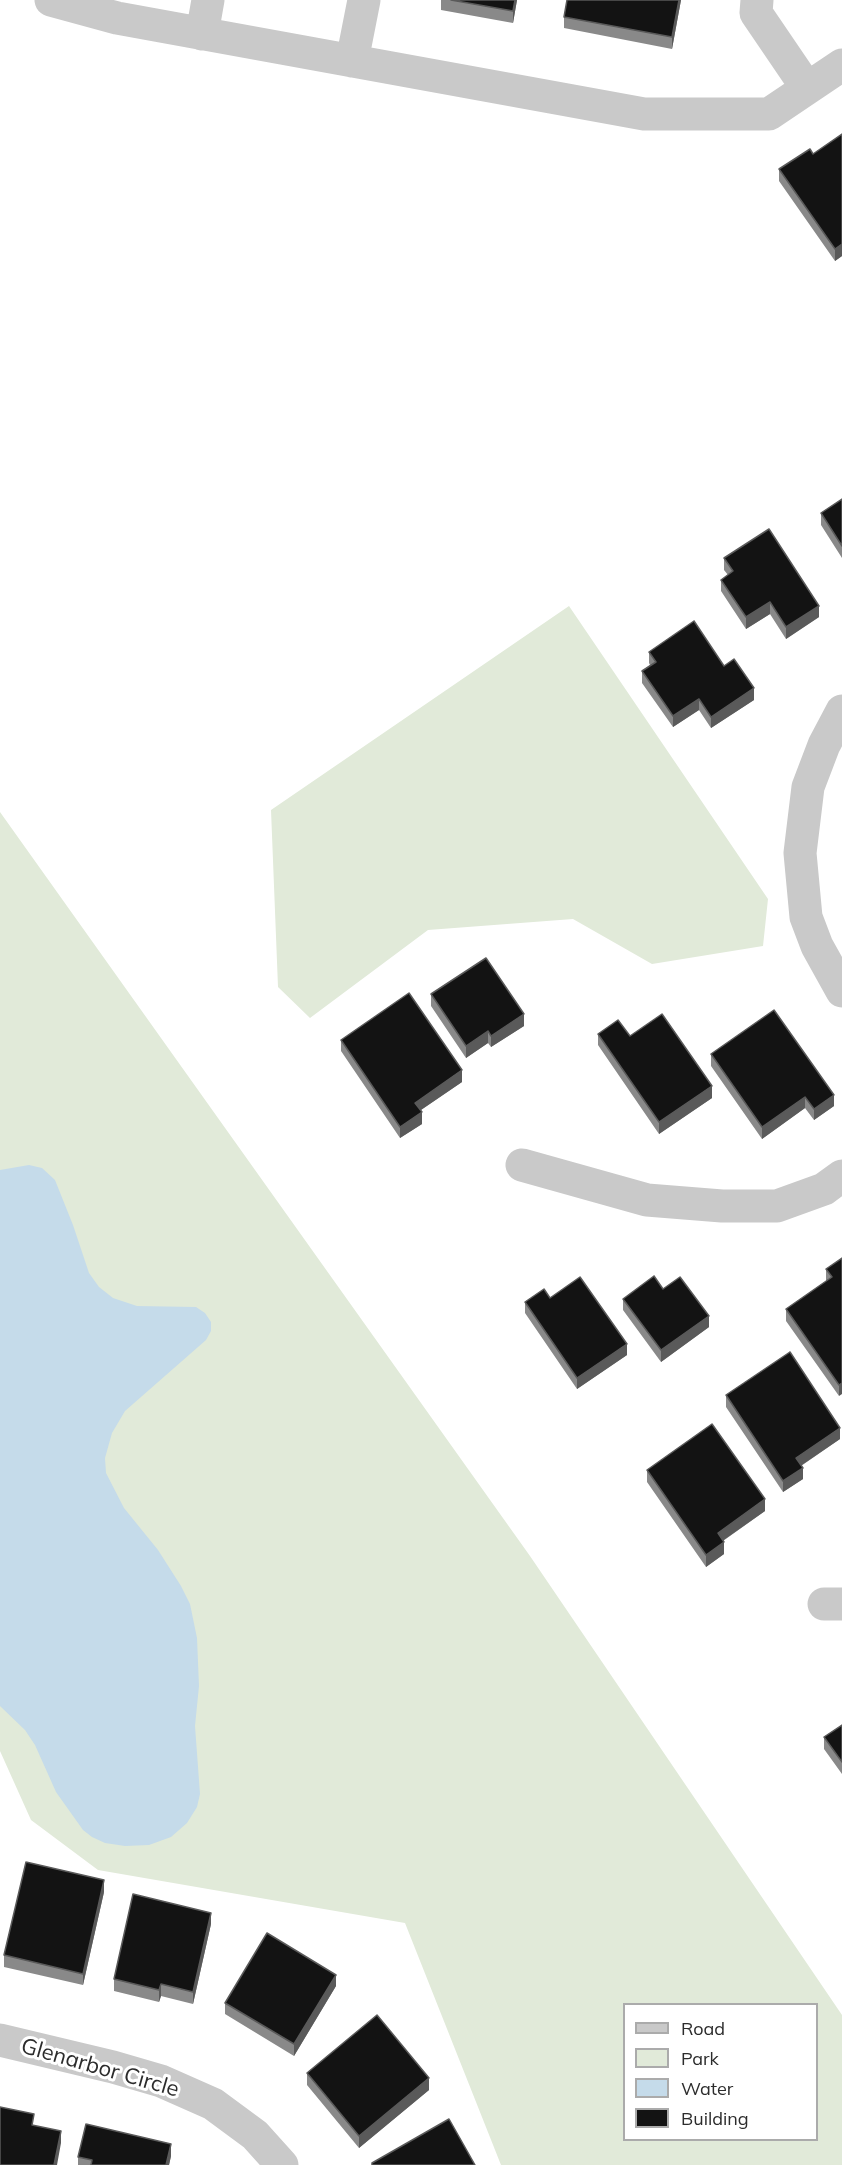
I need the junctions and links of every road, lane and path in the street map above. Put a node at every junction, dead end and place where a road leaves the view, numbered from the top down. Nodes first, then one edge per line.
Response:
1 (51, 0) edge
2 (208, 0) edge
3 (364, 0) edge
4 (757, 0) edge
5 (202, 34) junction
6 (352, 61) junction
7 (842, 65) edge
8 (807, 88) junction
9 (842, 711) edge
10 (842, 991) edge
11 (522, 1165) dead end
12 (842, 1176) edge
13 (0, 2040) edge
14 (282, 2165) edge

1 - 5 street
2 - 5 street
3 - 6 street
4 - 8 street
5 - 6 street
6 - 8 street
7 - 8 street
9 - 10 street
11 - 12 street
13 - 14 street, Glenarbor Circle

